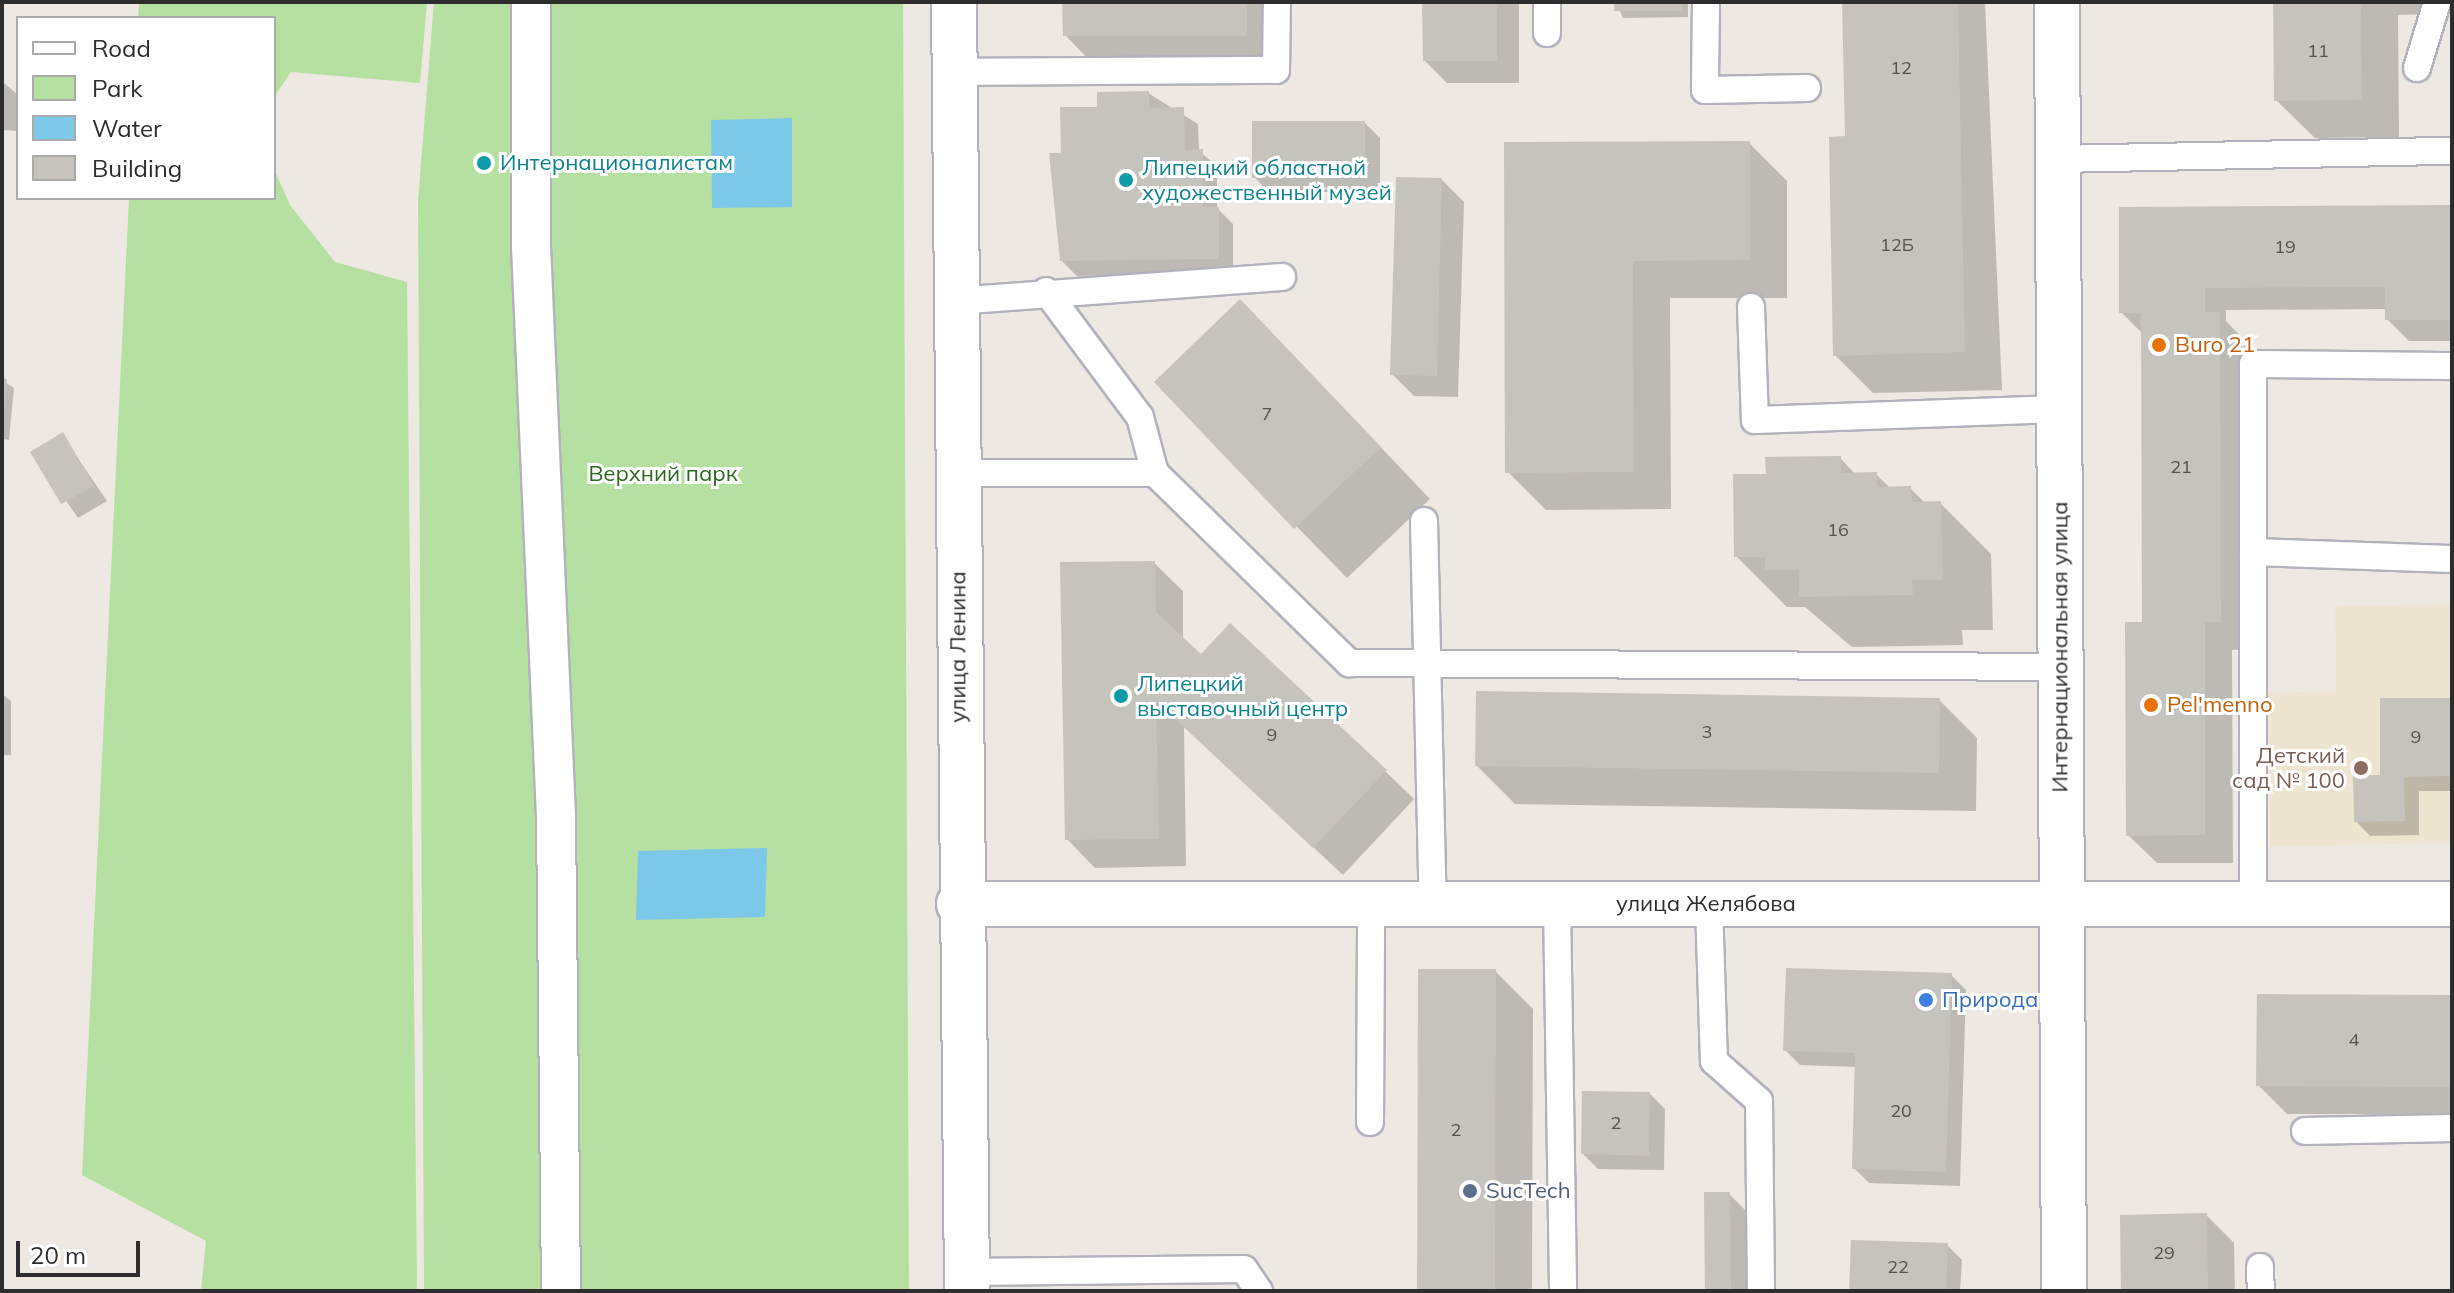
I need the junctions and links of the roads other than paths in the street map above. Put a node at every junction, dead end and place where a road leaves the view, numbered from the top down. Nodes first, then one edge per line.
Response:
1 (531, 2) edge
2 (954, 2) edge
3 (1277, 2) edge
4 (1547, 2) edge
5 (1706, 2) edge
6 (2057, 2) edge
7 (2437, 2) edge
8 (1547, 33) dead end
9 (2417, 68) dead end
10 (955, 72) junction
11 (1807, 88) dead end
12 (2452, 151) edge
13 (2058, 159) junction
14 (1282, 277) dead end
15 (1046, 291) junction
16 (954, 301) junction
17 (1751, 307) dead end
18 (2452, 366) edge
19 (2059, 409) junction
20 (957, 473) junction
21 (1155, 473) junction
22 (1424, 521) dead end
23 (2253, 552) junction
24 (2452, 559) edge
25 (1425, 663) junction
26 (2060, 667) junction
27 (959, 904) junction
28 (1433, 904) junction
29 (1557, 904) junction
30 (1709, 904) junction
31 (2061, 904) junction
32 (2253, 904) junction
33 (2452, 904) edge
34 (1371, 905) junction
35 (1370, 1122) dead end
36 (2452, 1128) edge
37 (2305, 1131) dead end
38 (966, 1281) edge
39 (561, 1291) edge
40 (1259, 1291) edge
41 (1563, 1291) edge
42 (1761, 1291) edge
43 (2064, 1291) edge

1 - 39 street
2 - 10 street, улица Ленина
3 - 10 lane
4 - 8 lane
5 - 11 lane
6 - 13 street, Интернациональная улица
7 - 9 lane
10 - 16 street, улица Ленина
12 - 13 lane
13 - 19 street, Интернациональная улица
14 - 15 lane
15 - 16 lane
15 - 21 lane
16 - 20 street, улица Ленина
17 - 19 lane
18 - 23 lane
19 - 26 street, Интернациональная улица
20 - 21 lane
20 - 27 street, улица Ленина
21 - 25 lane
22 - 25 lane
23 - 24 lane
23 - 32 lane
25 - 26 lane
25 - 28 lane
26 - 31 street, Интернациональная улица
27 - 34 street, улица Желябова
27 - 38 street, улица Ленина
28 - 29 street, улица Желябова
28 - 34 street, улица Желябова
29 - 30 street, улица Желябова
29 - 41 lane
30 - 31 street, улица Желябова
30 - 42 lane
31 - 32 street, улица Желябова
31 - 43 street, Интернациональная улица
32 - 33 street, улица Желябова
34 - 35 lane
36 - 37 lane
38 - 40 lane

